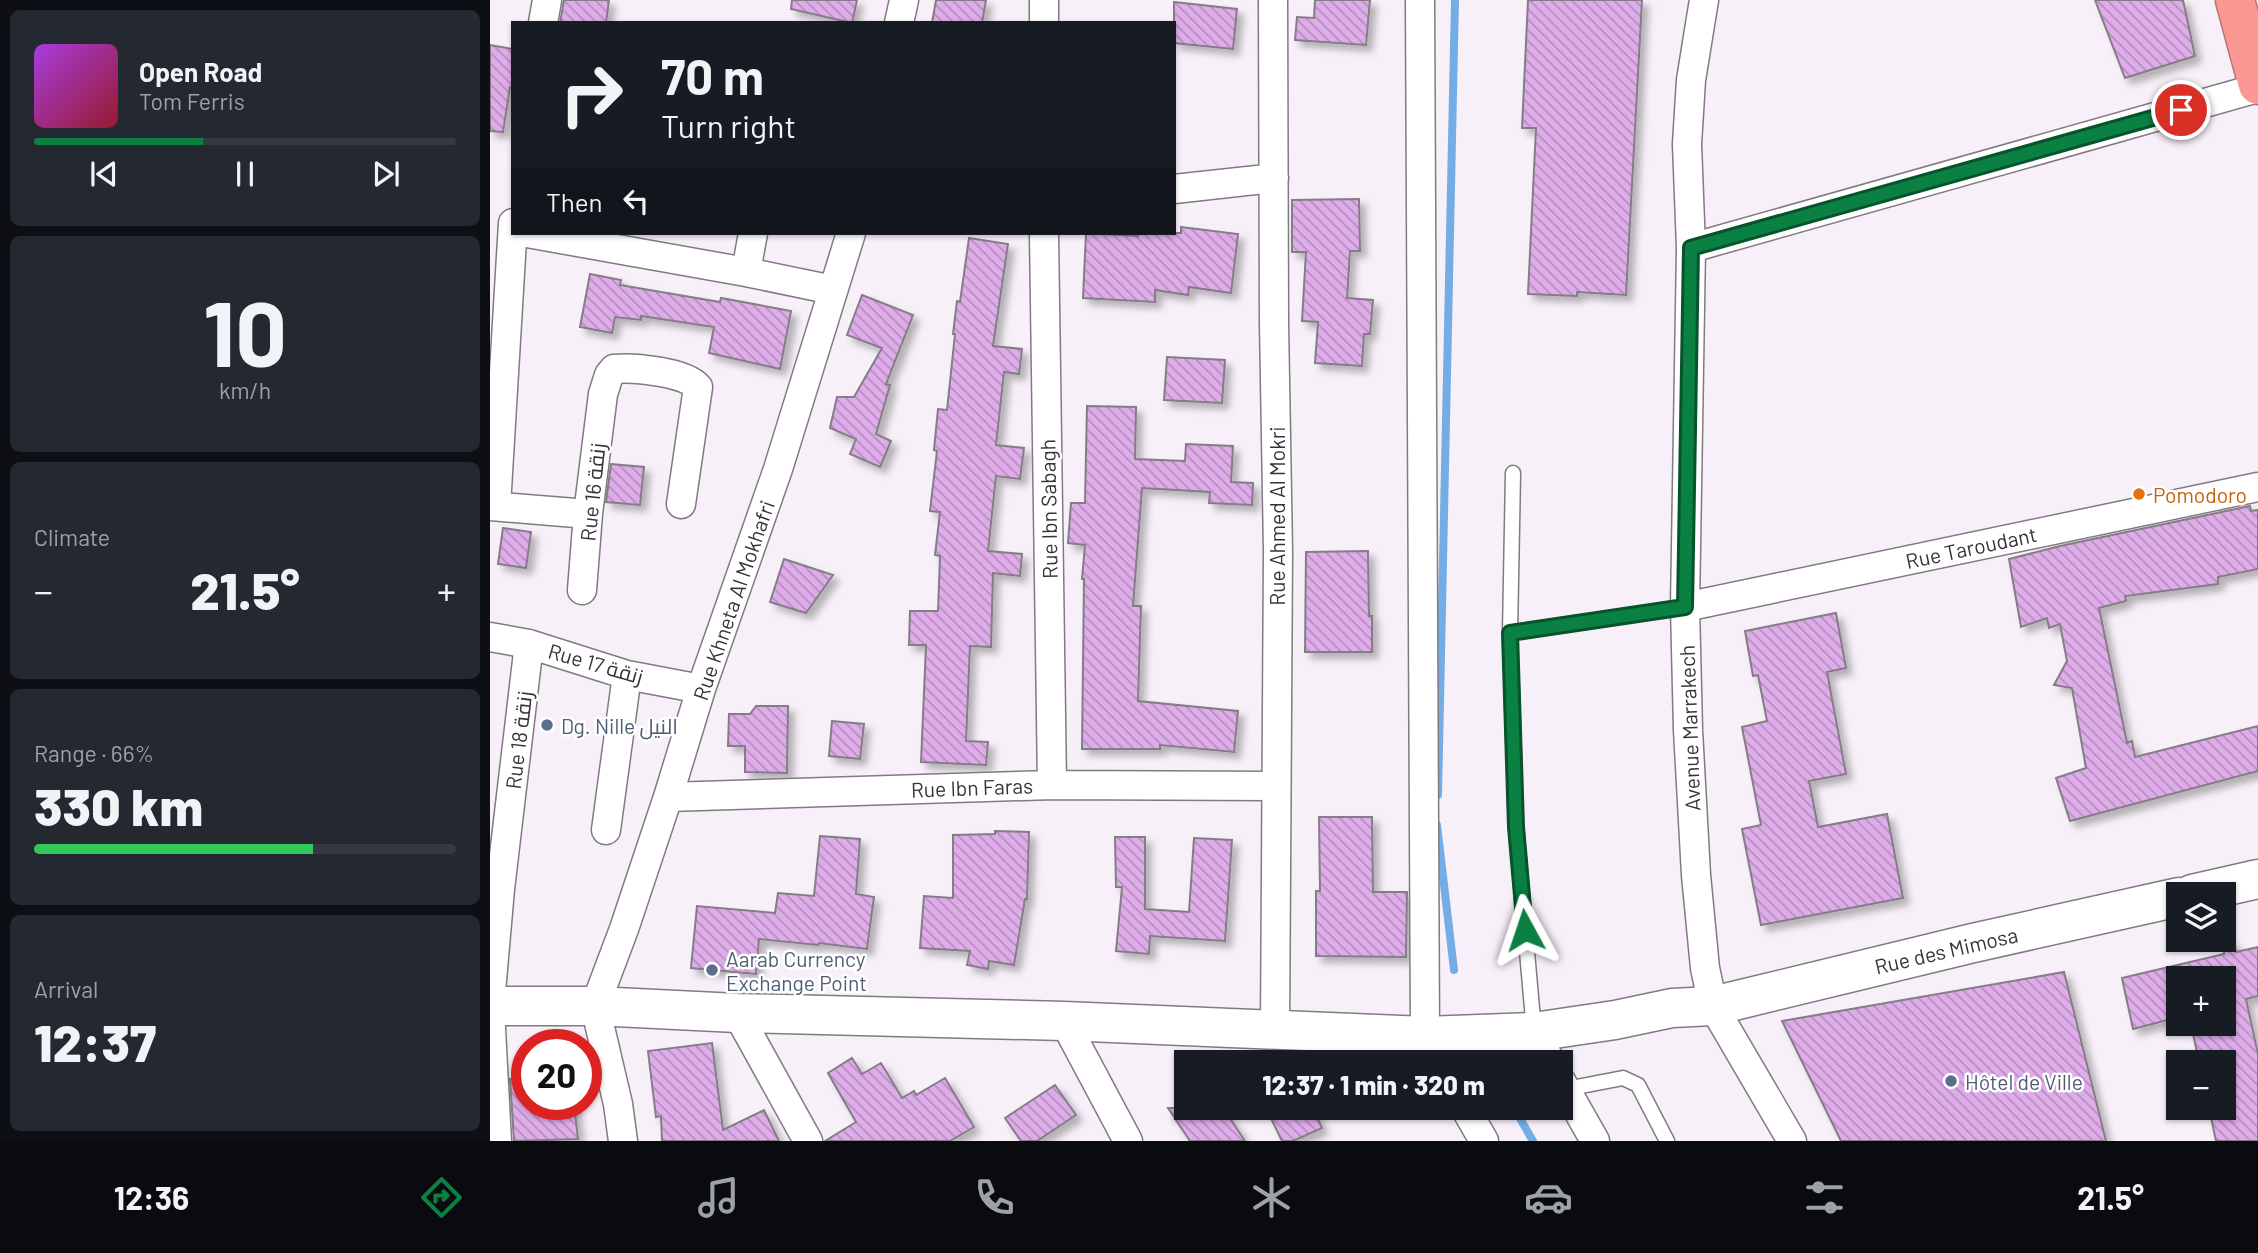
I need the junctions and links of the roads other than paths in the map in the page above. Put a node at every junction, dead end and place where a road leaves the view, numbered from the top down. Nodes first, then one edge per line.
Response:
1 (547, 0) edge
2 (904, 0) edge
3 (1044, 0) edge
4 (1273, 0) edge
5 (1420, 0) edge
6 (1704, 0) edge
7 (2235, 0) edge
8 (543, 21) edge
9 (899, 21) edge
10 (1044, 21) edge
11 (2258, 87) edge
12 (1274, 178) junction
13 (1176, 188) edge
14 (511, 229) edge
15 (544, 235) edge
16 (753, 235) edge
17 (850, 235) edge
18 (1044, 235) edge
19 (1691, 248) junction
20 (746, 272) junction
21 (834, 290) junction
22 (1513, 473) dead end
23 (2258, 487) edge
24 (681, 504) dead end
25 (493, 506) edge
26 (588, 514) junction
27 (582, 590) dead end
28 (1685, 607) junction
29 (1510, 633) junction
30 (490, 637) edge
31 (529, 644) junction
32 (627, 675) junction
33 (701, 689) junction
34 (1052, 785) junction
35 (1275, 786) junction
36 (668, 797) junction
37 (606, 830) dead end
38 (2258, 879) edge
39 (2236, 884) edge
40 (2166, 900) edge
41 (490, 1006) edge
42 (595, 1006) junction
43 (1713, 1006) junction
44 (737, 1013) junction
45 (1064, 1021) junction
46 (1275, 1031) junction
47 (1543, 1047) edge
48 (1433, 1049) edge
49 (1573, 1084) edge
50 (1573, 1102) edge
51 (1472, 1120) edge
52 (497, 1141) edge
53 (623, 1141) edge
54 (808, 1141) edge
55 (1128, 1141) edge
56 (1484, 1141) edge
57 (1595, 1141) edge
58 (1667, 1141) edge
59 (1792, 1141) edge

1 - 8 street
2 - 9 street
3 - 10 street
4 - 12 street, Rue Ahmed Al Mokri
5 - 48 street
6 - 19 street, Avenue Marrakech
7 - 11 highway
11 - 19 street
12 - 13 street
12 - 35 street, Rue Ahmed Al Mokri
14 - 25 street
15 - 20 street
16 - 20 street
17 - 21 street, Rue Khneta Al Mokhafri
18 - 34 street, Rue Ibn Sabagh
19 - 28 street, Avenue Marrakech
20 - 21 street
21 - 33 street, Rue Khneta Al Mokhafri
22 - 29 lane
23 - 28 street, Rue Taroudant
24 - 26 street, Rue 16 زنقة
25 - 26 street
26 - 27 street, Rue 16 زنقة
28 - 29 lane
28 - 43 street, Avenue Marrakech
29 - 47 lane
30 - 31 street, Rue 17 زنقة
31 - 32 street, Rue 17 زنقة
31 - 41 street, Rue 18 زنقة
32 - 33 street, Rue 17 زنقة
32 - 37 street
33 - 36 street, Rue Khneta Al Mokhafri
34 - 35 street, Rue Ibn Faras
34 - 36 street, Rue Ibn Faras
35 - 46 street, Rue Ahmed Al Mokri
36 - 42 street, Rue Khneta Al Mokhafri
38 - 39 main road
40 - 43 main road, Rue des Mimosa
41 - 42 main road, Rue des Mimosa
41 - 52 street, Rue 18 زنقة
42 - 44 main road, Rue des Mimosa
42 - 53 street
43 - 47 main road, Rue des Mimosa
43 - 59 street, Avenue Marrakech
44 - 45 main road, Rue des Mimosa
44 - 54 street
45 - 46 main road, Rue des Mimosa
45 - 55 street
46 - 48 main road, Rue des Mimosa
47 - 48 main road, Rue des Mimosa
49 - 58 lane
50 - 57 street
51 - 56 street

